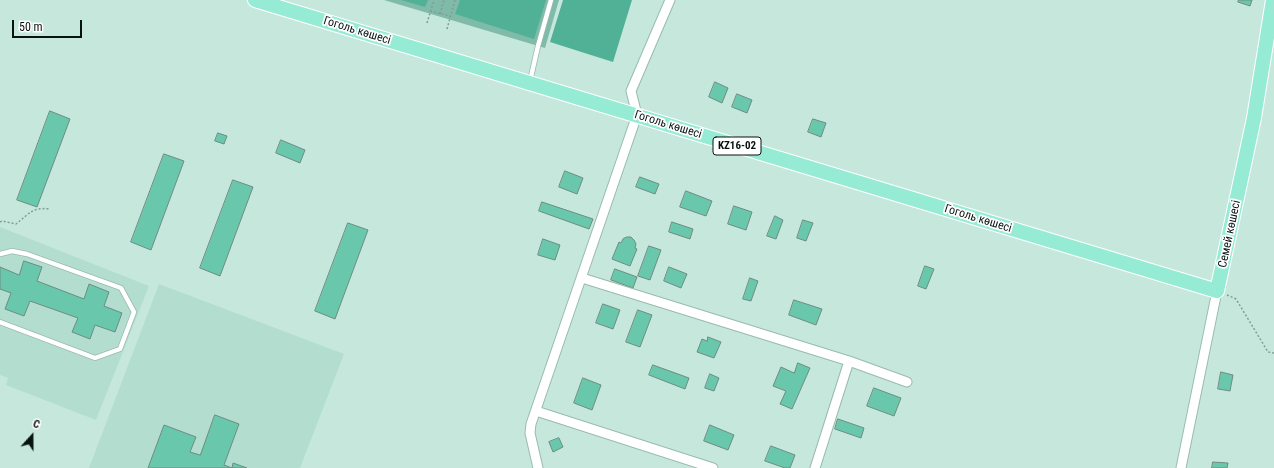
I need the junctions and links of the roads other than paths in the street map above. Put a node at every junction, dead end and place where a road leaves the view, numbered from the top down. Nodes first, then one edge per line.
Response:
1 (256, 0) edge
2 (551, 0) edge
3 (670, 0) edge
4 (1273, 0) edge
5 (530, 83) junction
6 (637, 115) junction
7 (0, 254) edge
8 (582, 278) junction
9 (1218, 291) junction
10 (0, 322) edge
11 (849, 361) junction
12 (907, 382) dead end
13 (536, 411) junction
14 (538, 468) edge
15 (714, 468) edge
16 (815, 468) edge
17 (1181, 468) edge

1 - 5 main road, Гоголь көшесі / KZ16-02
2 - 5 lane
3 - 6 street
4 - 9 main road, Семей көшесі
5 - 6 main road, Гоголь көшесі / KZ16-02
6 - 8 street
6 - 9 main road, Гоголь көшесі / KZ16-02
7 - 10 lane
8 - 11 street
8 - 13 street
9 - 17 street, Семей көшесі
11 - 12 street
11 - 16 street
13 - 14 street
13 - 15 street

